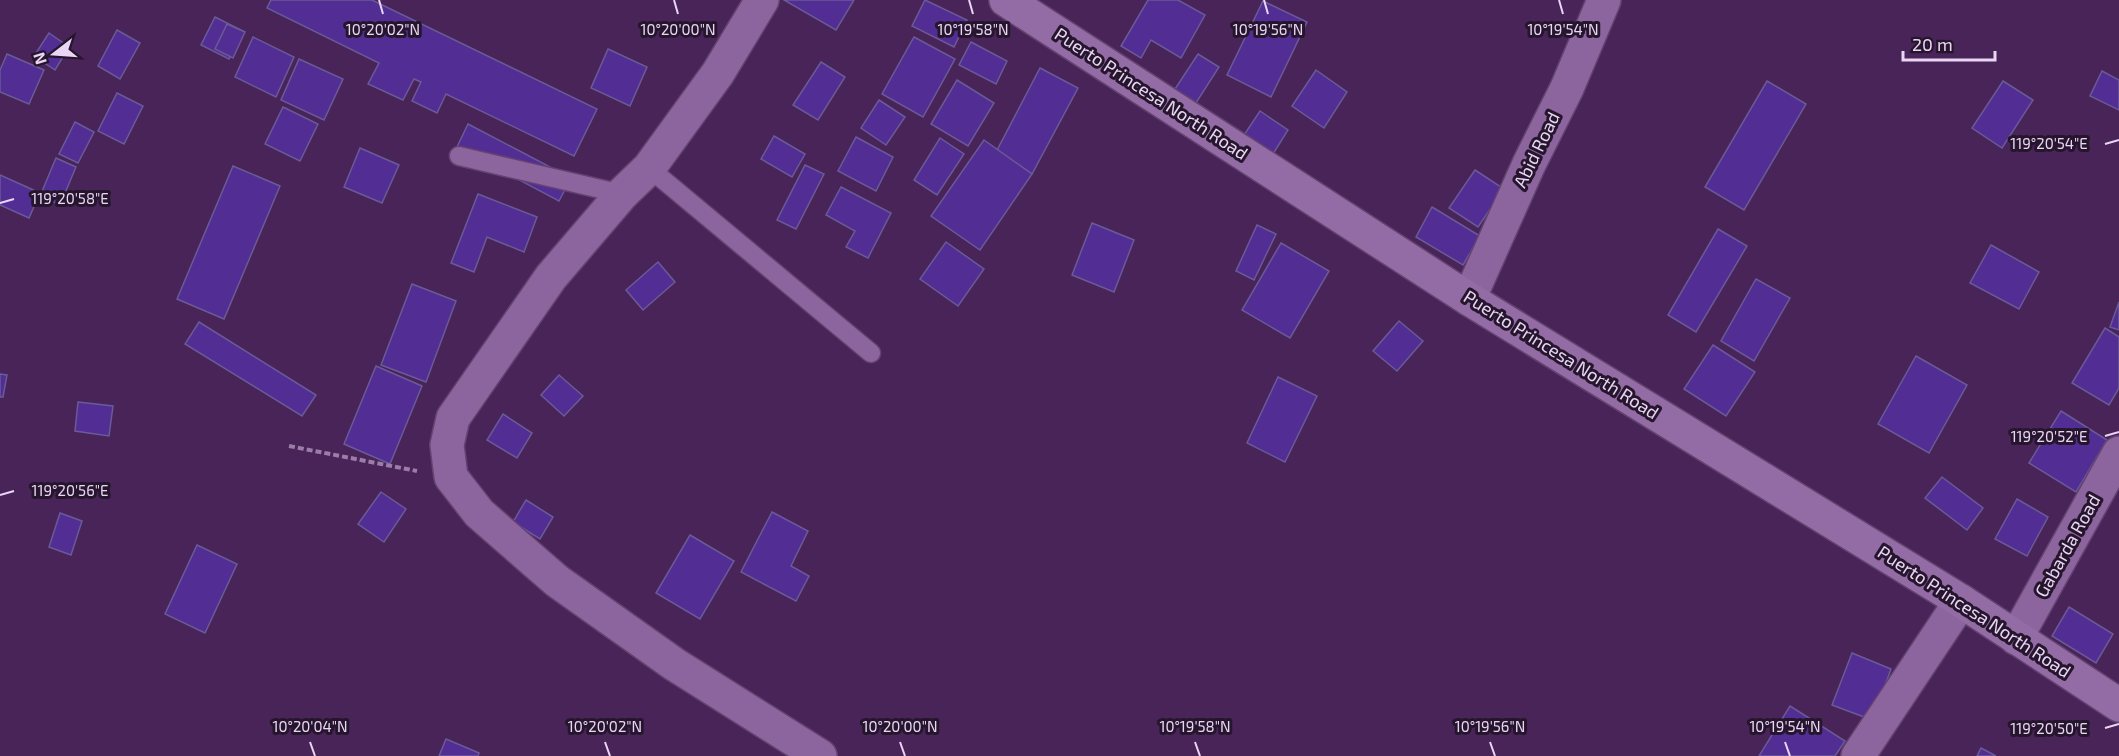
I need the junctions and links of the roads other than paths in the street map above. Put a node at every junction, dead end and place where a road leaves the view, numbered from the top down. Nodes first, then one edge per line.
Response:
1 (762, 0) edge
2 (1006, 0) edge
3 (1604, 0) edge
4 (459, 156) dead end
5 (649, 168) junction
6 (622, 194) junction
7 (1469, 299) junction
8 (872, 353) dead end
9 (2119, 453) edge
10 (1961, 601) junction
11 (2016, 638) junction
12 (2119, 705) edge
13 (820, 756) edge
14 (1858, 756) edge

1 - 5 street
2 - 7 main road, Puerto Princesa North Road
3 - 7 street, Abid Road
4 - 6 lane
5 - 6 street
5 - 8 lane
6 - 13 street
7 - 10 main road, Puerto Princesa North Road
9 - 11 street, Gabarda Road
10 - 11 main road, Puerto Princesa North Road
10 - 14 street
11 - 12 main road, Puerto Princesa North Road

